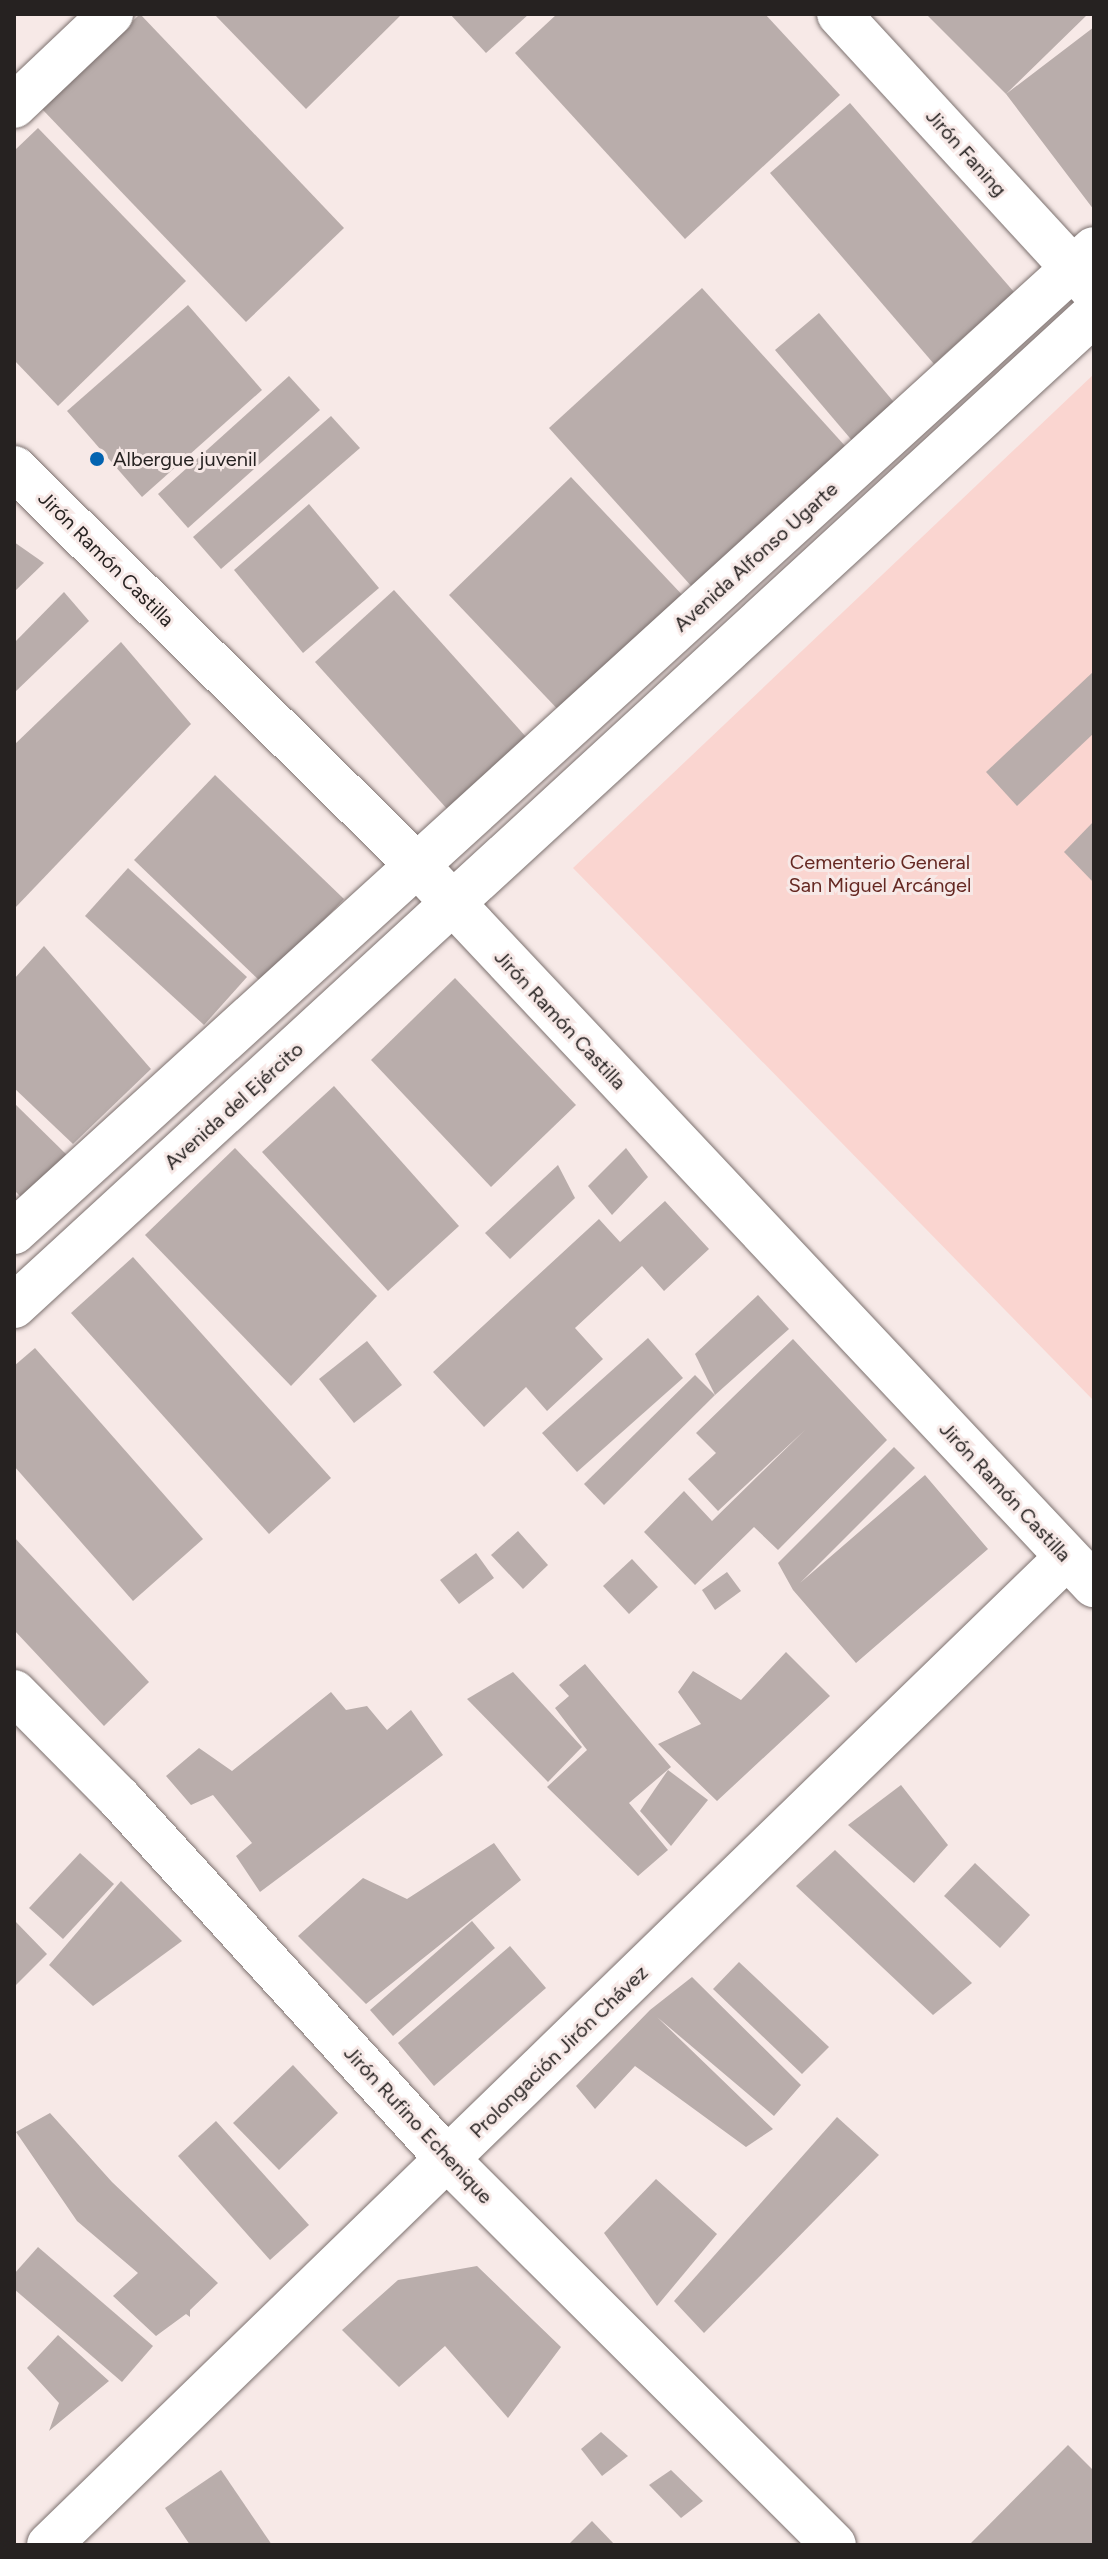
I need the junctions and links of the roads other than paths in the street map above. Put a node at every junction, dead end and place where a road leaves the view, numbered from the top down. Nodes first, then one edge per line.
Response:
1 (111, 14) edge
2 (839, 14) edge
3 (14, 106) edge
4 (1087, 270) edge
5 (1094, 314) edge
6 (14, 468) edge
7 (418, 866) junction
8 (453, 907) junction
9 (14, 1232) edge
10 (14, 1306) edge
11 (1080, 1571) edge
12 (14, 1692) edge
13 (448, 2160) junction
14 (49, 2545) edge
15 (834, 2545) edge

1 - 3 street
2 - 4 street, Jirón Faning
4 - 7 street, Avenida Alfonso Ugarte
5 - 8 street
6 - 7 street, Jirón Ramón Castilla
7 - 8 street, Jirón Ramón Castilla
7 - 9 street
8 - 10 street, Avenida del Ejército
8 - 11 street, Jirón Ramón Castilla
11 - 13 street, Prolongación Jirón Chávez
12 - 13 street, Jirón Rufino Echenique
13 - 14 street, Prolongación Jirón Chávez
13 - 15 street, Jirón Rufino Echenique

